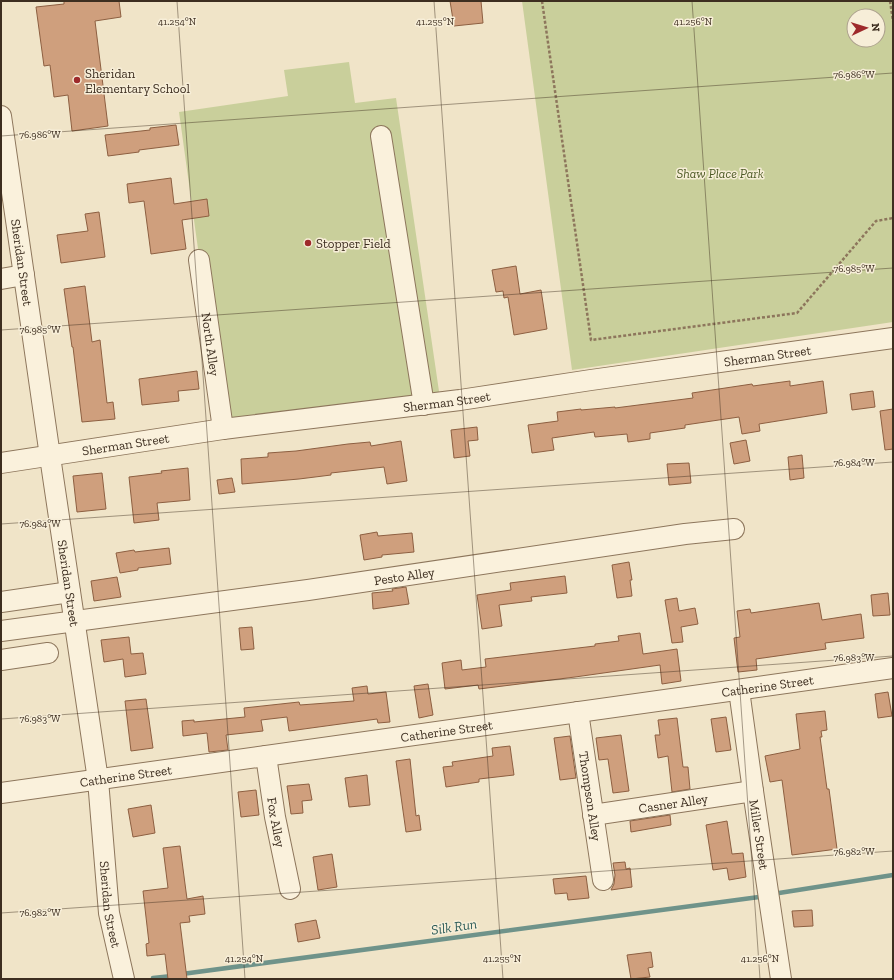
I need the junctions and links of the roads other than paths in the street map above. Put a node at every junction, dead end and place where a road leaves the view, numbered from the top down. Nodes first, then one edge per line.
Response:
1 (1, 119) edge
2 (381, 136) dead end
3 (199, 260) dead end
4 (24, 275) junction
5 (1, 279) edge
6 (893, 338) edge
7 (424, 405) junction
8 (223, 429) junction
9 (50, 456) junction
10 (1, 463) edge
11 (734, 529) dead end
12 (70, 592) junction
13 (1, 602) edge
14 (75, 622) junction
15 (1, 631) edge
16 (48, 653) dead end
17 (1, 660) edge
18 (893, 668) edge
19 (739, 690) junction
20 (578, 712) junction
21 (266, 756) junction
22 (98, 780) junction
23 (753, 790) junction
24 (1, 793) edge
25 (593, 815) junction
26 (603, 880) dead end
27 (290, 889) dead end
28 (124, 979) edge
29 (781, 979) edge

1 - 4 street, Sheridan Street
2 - 7 street
3 - 8 street, North Alley
4 - 5 street
4 - 9 street, Sheridan Street
6 - 7 street, Sherman Street
7 - 8 street, Sherman Street
8 - 9 street, Sherman Street
9 - 10 street, Sherman Street
9 - 12 street, Sheridan Street
11 - 14 street, Pesto Alley
12 - 13 street
12 - 14 street, Sheridan Street
14 - 15 street, Pesto Alley
14 - 22 street, Sheridan Street
16 - 17 street
18 - 19 street, Catherine Street
19 - 20 street, Catherine Street
19 - 23 street, Miller Street
20 - 21 street, Catherine Street
20 - 25 street, Thompson Alley
21 - 22 street, Catherine Street
21 - 27 street, Fox Alley
22 - 24 street, Catherine Street
22 - 28 street, Sheridan Street
23 - 25 street, Casner Alley
23 - 29 street, Miller Street
25 - 26 street, Thompson Alley

